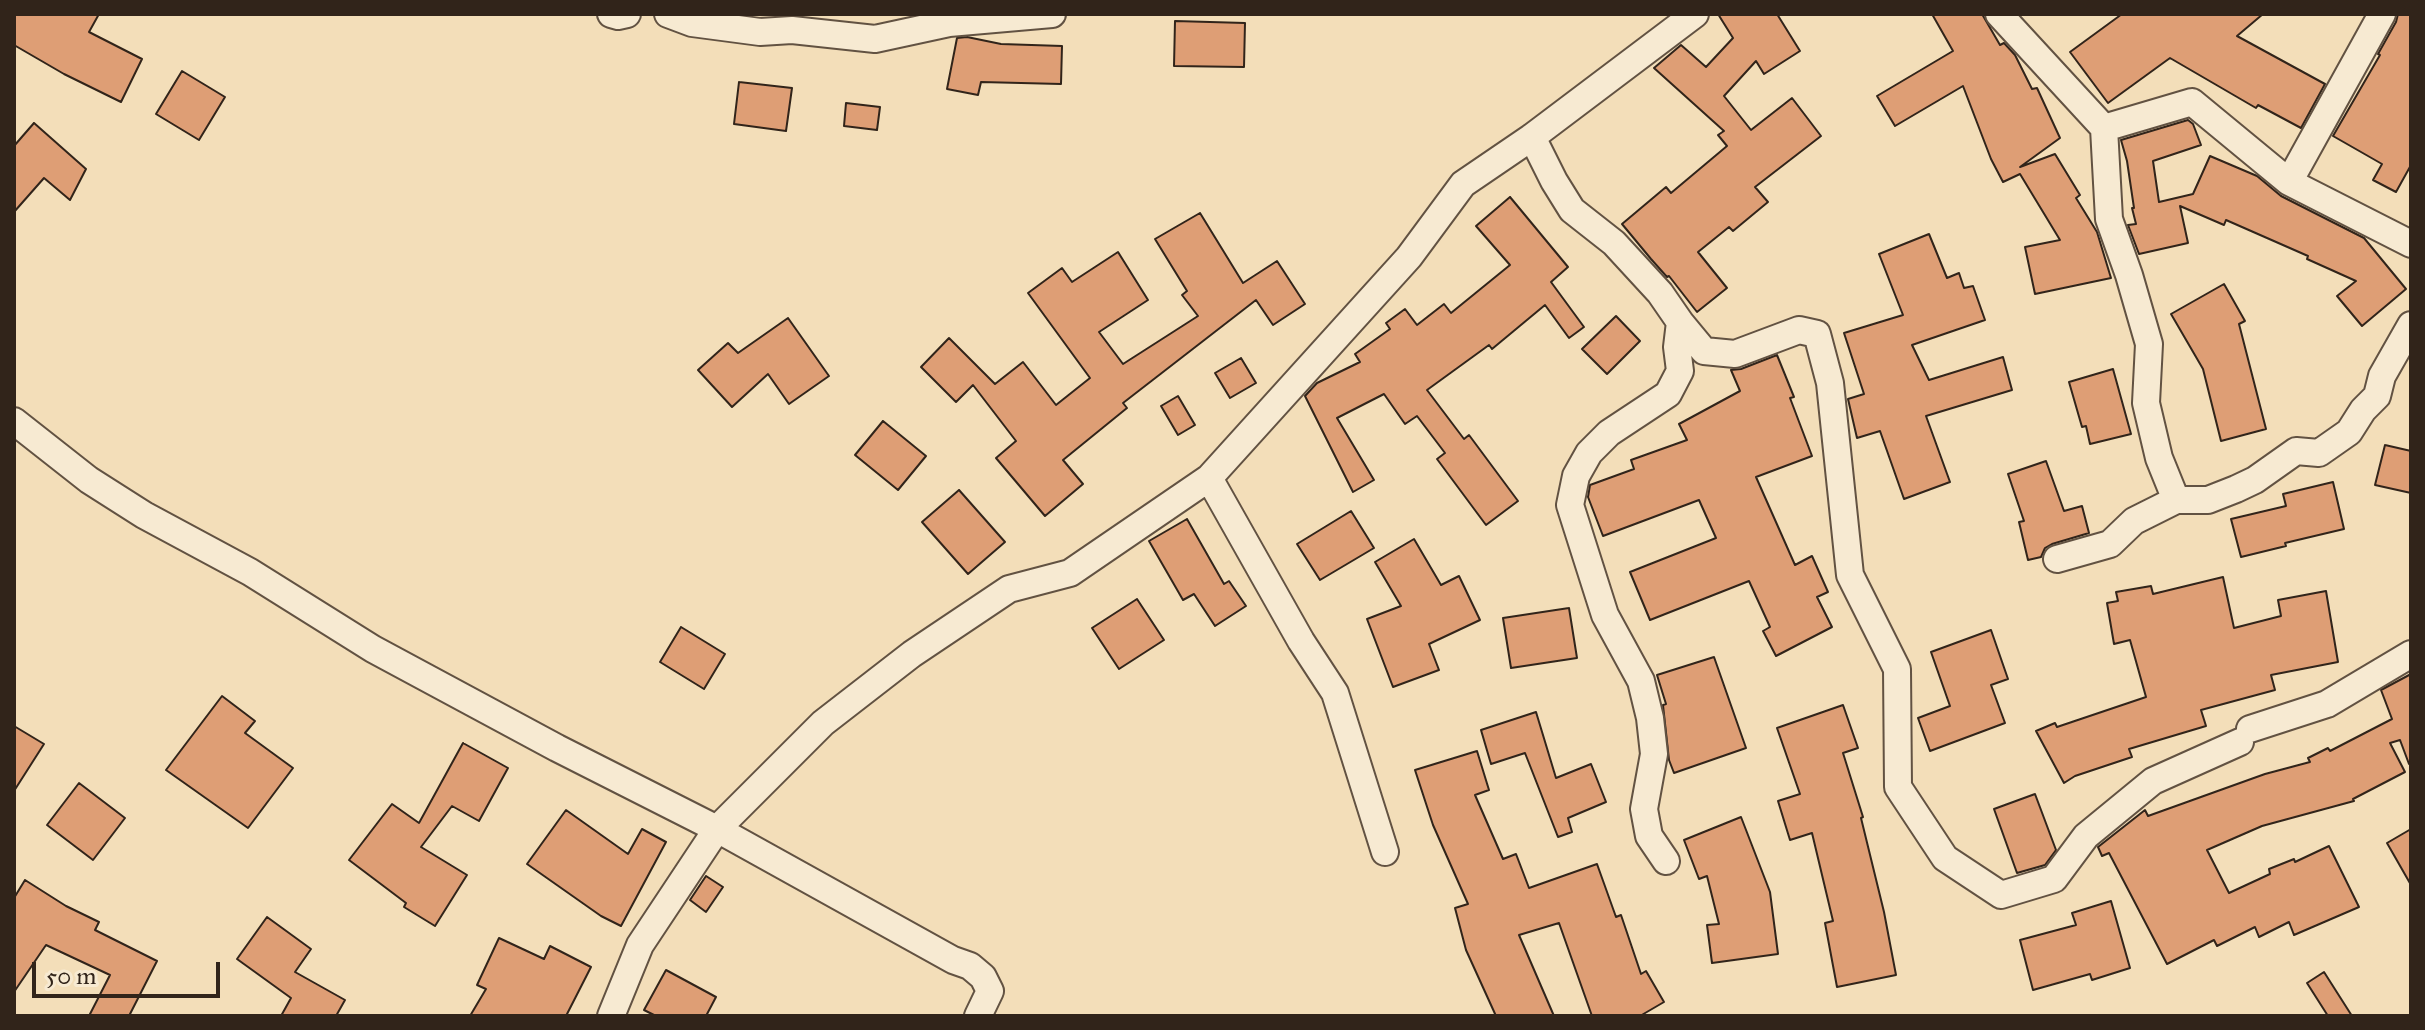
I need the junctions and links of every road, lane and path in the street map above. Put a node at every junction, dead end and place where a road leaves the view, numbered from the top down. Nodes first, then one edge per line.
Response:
1 (611, 14) edge
2 (627, 14) edge
3 (668, 14) edge
4 (1052, 14) edge
5 (1695, 14) edge
6 (1999, 14) edge
7 (2382, 14) edge
8 (2104, 128) junction
9 (1532, 137) junction
10 (2289, 182) junction
11 (2411, 244) edge
12 (1680, 322) junction
13 (2411, 325) edge
14 (14, 421) edge
15 (1209, 478) junction
16 (2176, 500) junction
17 (2057, 559) dead end
18 (2411, 654) edge
19 (717, 829) junction
20 (1385, 852) dead end
21 (1666, 861) dead end
22 (611, 1016) edge
23 (978, 1016) edge

1 - 2 street
3 - 4 street
5 - 9 street
6 - 8 street
7 - 10 street
8 - 10 street
8 - 16 street
9 - 12 street
9 - 15 street
10 - 11 street
12 - 18 street
12 - 21 street
13 - 16 street
14 - 19 street
15 - 19 street
15 - 20 street
16 - 17 street
19 - 22 street
19 - 23 street

